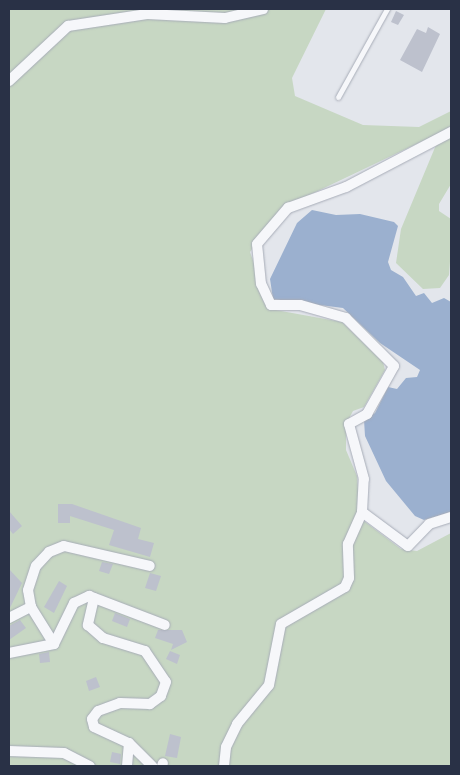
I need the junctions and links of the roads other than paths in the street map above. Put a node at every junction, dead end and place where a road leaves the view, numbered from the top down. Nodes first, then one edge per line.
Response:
1 (263, 9) edge
2 (387, 9) edge
3 (9, 81) edge
4 (338, 97) dead end
5 (451, 132) edge
6 (362, 512) junction
7 (451, 517) edge
8 (150, 566) dead end
9 (94, 598) junction
10 (31, 607) junction
11 (9, 618) edge
12 (165, 625) dead end
13 (54, 644) junction
14 (9, 652) edge
15 (129, 743) junction
16 (9, 750) edge
17 (90, 766) edge
18 (128, 766) edge
19 (152, 766) edge
20 (224, 766) edge

1 - 3 street
2 - 4 lane
5 - 6 street
6 - 7 street
6 - 20 street
8 - 10 street
9 - 12 street
9 - 13 street
9 - 15 street
10 - 11 street
10 - 13 street
13 - 14 street
15 - 18 street
15 - 19 street
16 - 17 street

